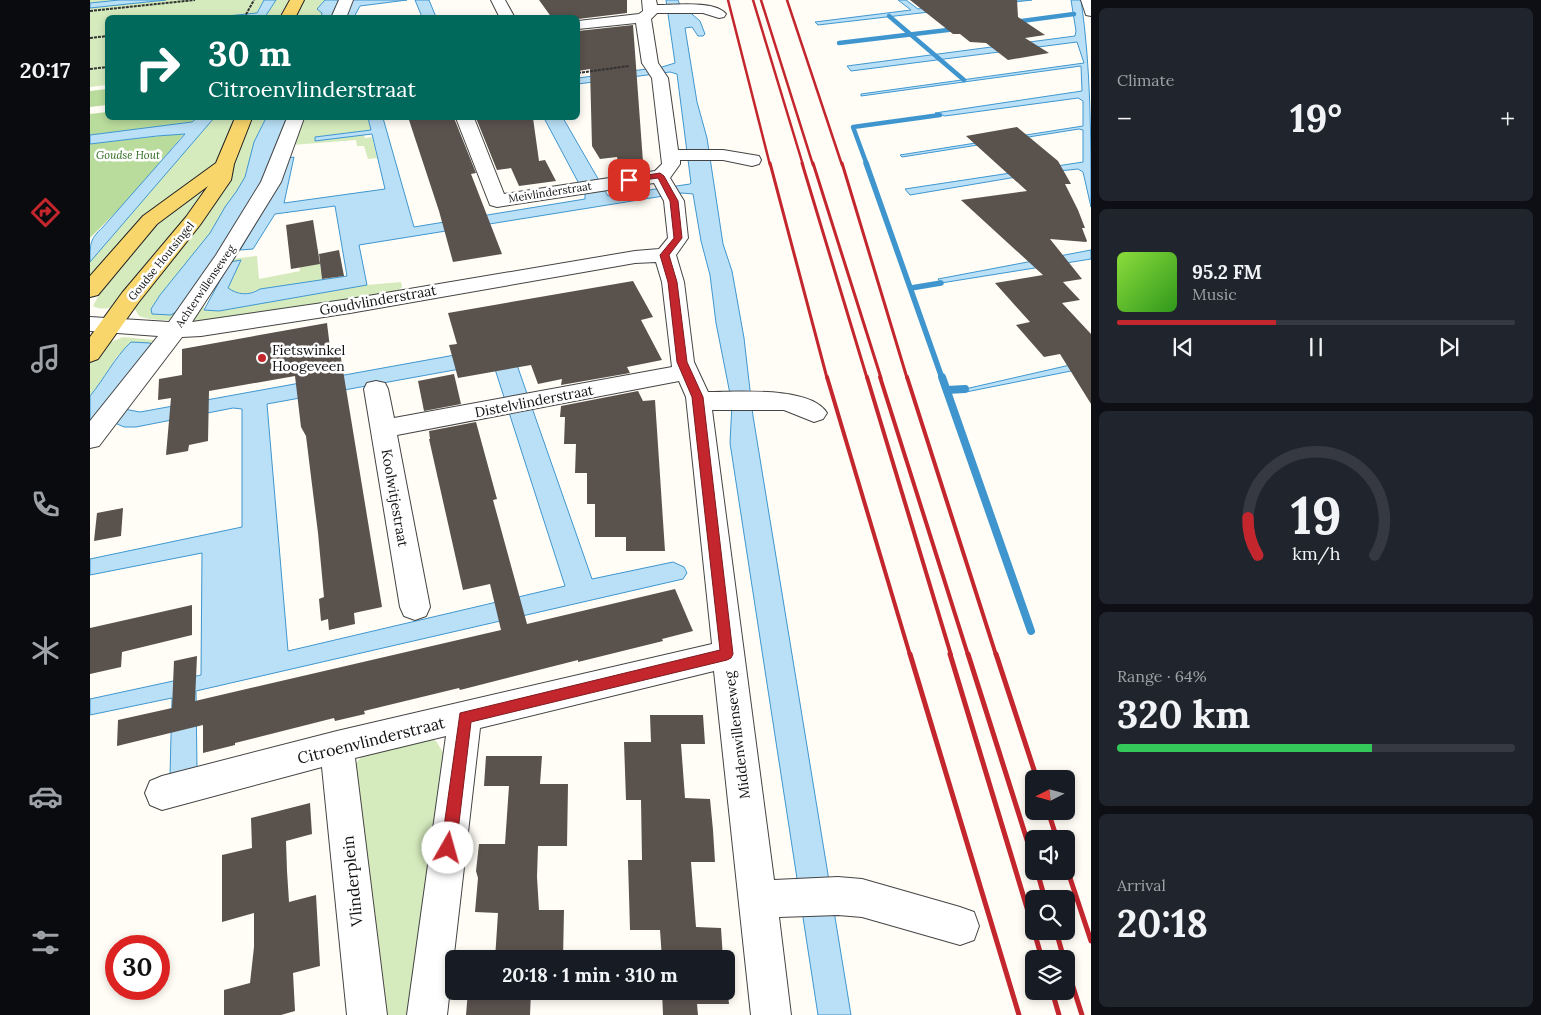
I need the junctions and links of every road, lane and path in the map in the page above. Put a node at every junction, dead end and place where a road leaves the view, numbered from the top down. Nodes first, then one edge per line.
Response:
1 (195, 0) edge
2 (254, 0) edge
3 (296, 0) edge
4 (346, 0) edge
5 (498, 0) edge
6 (1088, 0) edge
7 (647, 9) edge
8 (90, 11) edge
9 (1091, 12) edge
10 (719, 14) dead end
11 (245, 15) edge
12 (288, 15) edge
13 (339, 15) edge
14 (506, 15) edge
15 (580, 25) edge
16 (105, 36) edge
17 (90, 38) edge
18 (105, 67) edge
19 (653, 68) junction
20 (90, 69) edge
21 (580, 73) edge
22 (242, 120) edge
23 (294, 120) edge
24 (466, 120) edge
25 (677, 155) junction
26 (752, 160) dead end
27 (225, 164) junction
28 (666, 186) junction
29 (665, 255) junction
30 (90, 290) edge
31 (100, 325) edge
32 (176, 330) junction
33 (90, 354) edge
34 (376, 389) dead end
35 (704, 391) junction
36 (814, 413) dead end
37 (383, 430) junction
38 (90, 439) edge
39 (415, 606) dead end
40 (727, 654) junction
41 (465, 717) junction
42 (337, 747) junction
43 (162, 793) dead end
44 (757, 899) junction
45 (960, 926) dead end
46 (367, 1015) edge
47 (427, 1015) edge
48 (771, 1015) edge

1 - 8 path
2 - 11 path
3 - 12 main road
4 - 13 street
5 - 14 street
6 - 9 street
7 - 10 street
7 - 15 street
7 - 19 street
16 - 17 path
18 - 20 path
19 - 21 path
19 - 25 street
22 - 27 main road, Goudse Houtsingel
23 - 32 street, Achterwillenseweg
24 - 28 street, Meivlinderstraat
25 - 26 street
25 - 28 street
27 - 30 main road
27 - 31 main road, Goudse Houtsingel
28 - 29 street
29 - 32 street, Goudvlinderstraat
29 - 35 street, Middenwillenseweg
31 - 32 street, Goudvlinderstraat
31 - 33 main road, Goudse Houtsingel
32 - 38 street, Achterwillenseweg
34 - 37 street, Koolwitjestraat
35 - 36 street, Distelvlinderstraat
35 - 37 street, Distelvlinderstraat
35 - 40 street, Middenwillenseweg
37 - 39 street, Koolwitjestraat
40 - 41 street, Citroenvlinderstraat
40 - 44 street, Middenwillenseweg
41 - 42 street, Citroenvlinderstraat
41 - 47 street
42 - 43 street, Citroenvlinderstraat
42 - 46 street, Vlinderplein
44 - 45 street
44 - 48 street, Middenwillenseweg

